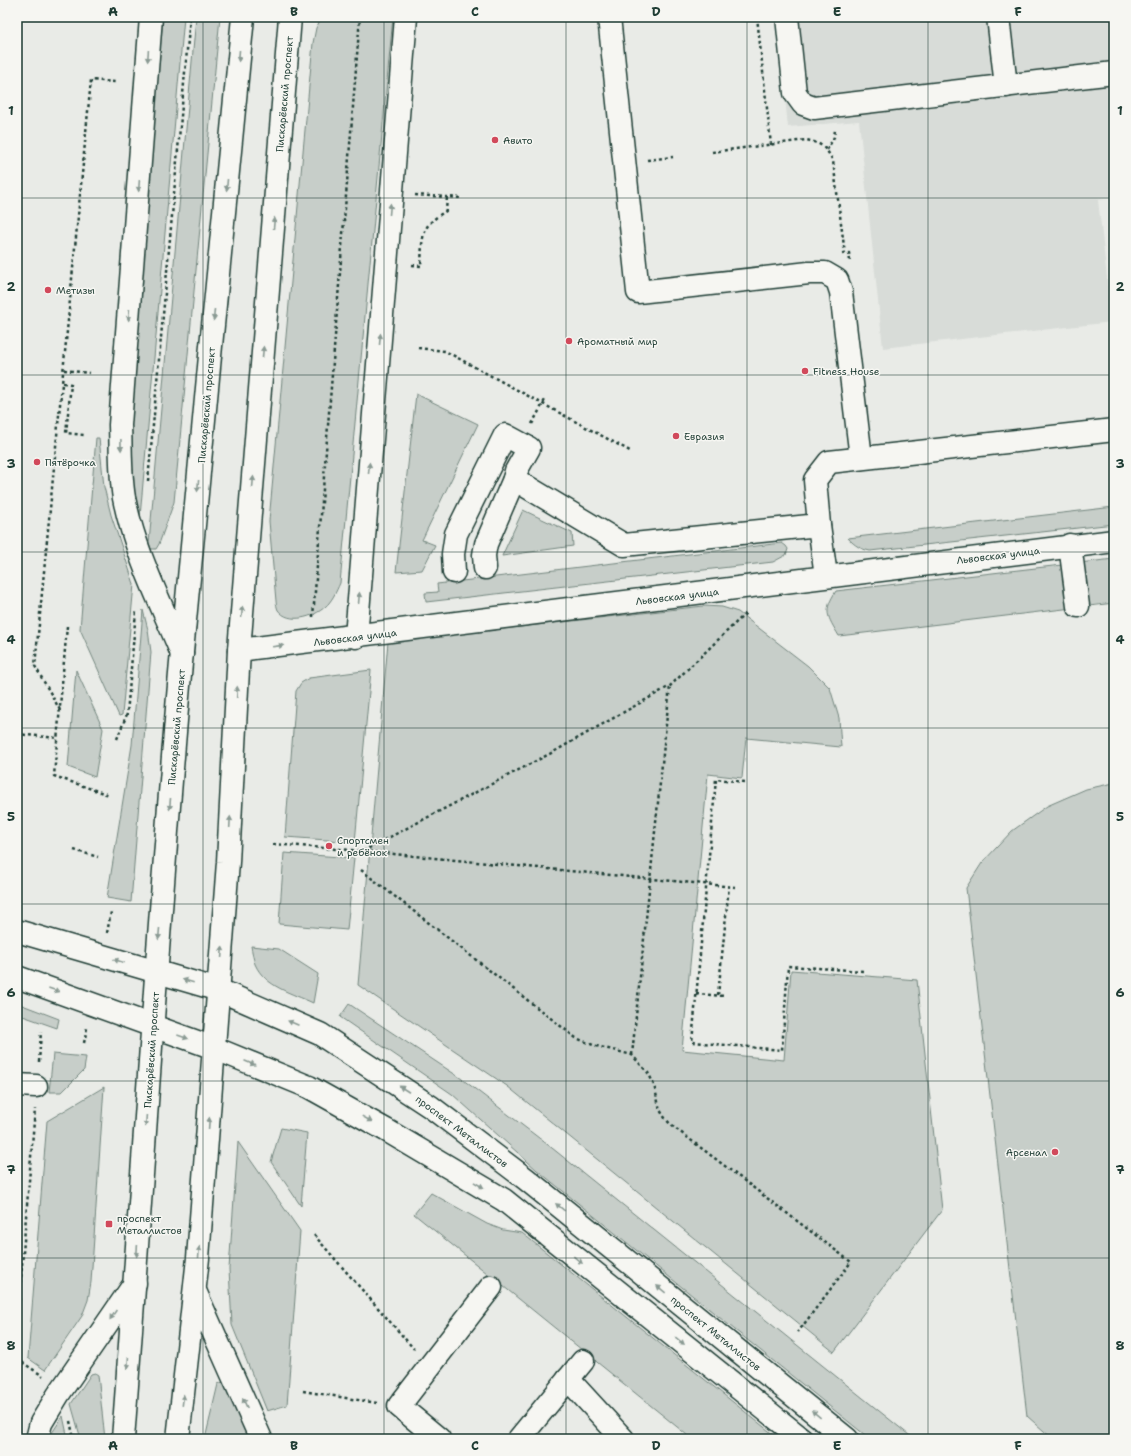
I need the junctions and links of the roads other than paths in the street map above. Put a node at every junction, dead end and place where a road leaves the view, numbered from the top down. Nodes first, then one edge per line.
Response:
1 (151, 17) edge
2 (243, 17) edge
3 (406, 17) edge
4 (609, 17) edge
5 (787, 17) edge
6 (998, 17) edge
7 (291, 19) edge
8 (1114, 73) edge
9 (1006, 86) junction
10 (1114, 430) edge
11 (861, 458) junction
12 (514, 480) junction
13 (819, 525) junction
14 (1114, 540) edge
15 (1070, 545) junction
16 (485, 568) dead end
17 (454, 572) dead end
18 (826, 576) junction
19 (1078, 606) dead end
20 (356, 637) junction
21 (239, 650) junction
22 (182, 654) junction
23 (17, 931) edge
24 (156, 972) junction
25 (17, 977) edge
26 (219, 990) junction
27 (152, 1026) junction
28 (214, 1048) junction
29 (134, 1283) junction
30 (491, 1287) dead end
31 (195, 1291) junction
32 (583, 1361) dead end
33 (568, 1379) junction
34 (36, 1439) edge
35 (122, 1439) edge
36 (178, 1439) edge
37 (261, 1439) edge
38 (439, 1439) edge
39 (519, 1439) edge
40 (623, 1439) edge
41 (802, 1439) edge
42 (847, 1439) edge

1 -> 22 street
2 -> 22 street, Пискарёвский проспект
20 -> 3 street
4 - 11 street
5 - 9 street
6 - 9 street
21 -> 7 street, Пискарёвский проспект
8 - 9 street
10 - 11 street
11 - 13 street
12 - 13 street
12 - 16 street
12 - 17 street
13 - 18 street
14 - 15 street, Львовская улица
15 - 18 street, Львовская улица
15 - 19 street
18 - 20 street, Львовская улица
21 -> 20 street, Львовская улица
26 -> 21 street, Пискарёвский проспект
22 -> 24 street, Пискарёвский проспект
24 -> 23 street, проспект Металлистов
26 -> 24 street, проспект Металлистов
24 - 27 street, Пискарёвский проспект
25 -> 27 street
26 - 28 street, Пискарёвский проспект
42 -> 26 street, проспект Металлистов
27 -> 28 street
27 -> 29 street, Пискарёвский проспект
31 -> 28 street, Пискарёвский проспект
28 -> 41 street
29 -> 34 street
29 -> 35 street, Пискарёвский проспект
30 - 38 street
36 -> 31 street, Пискарёвский проспект
37 -> 31 street
32 - 33 street
33 - 39 street
33 - 40 street

